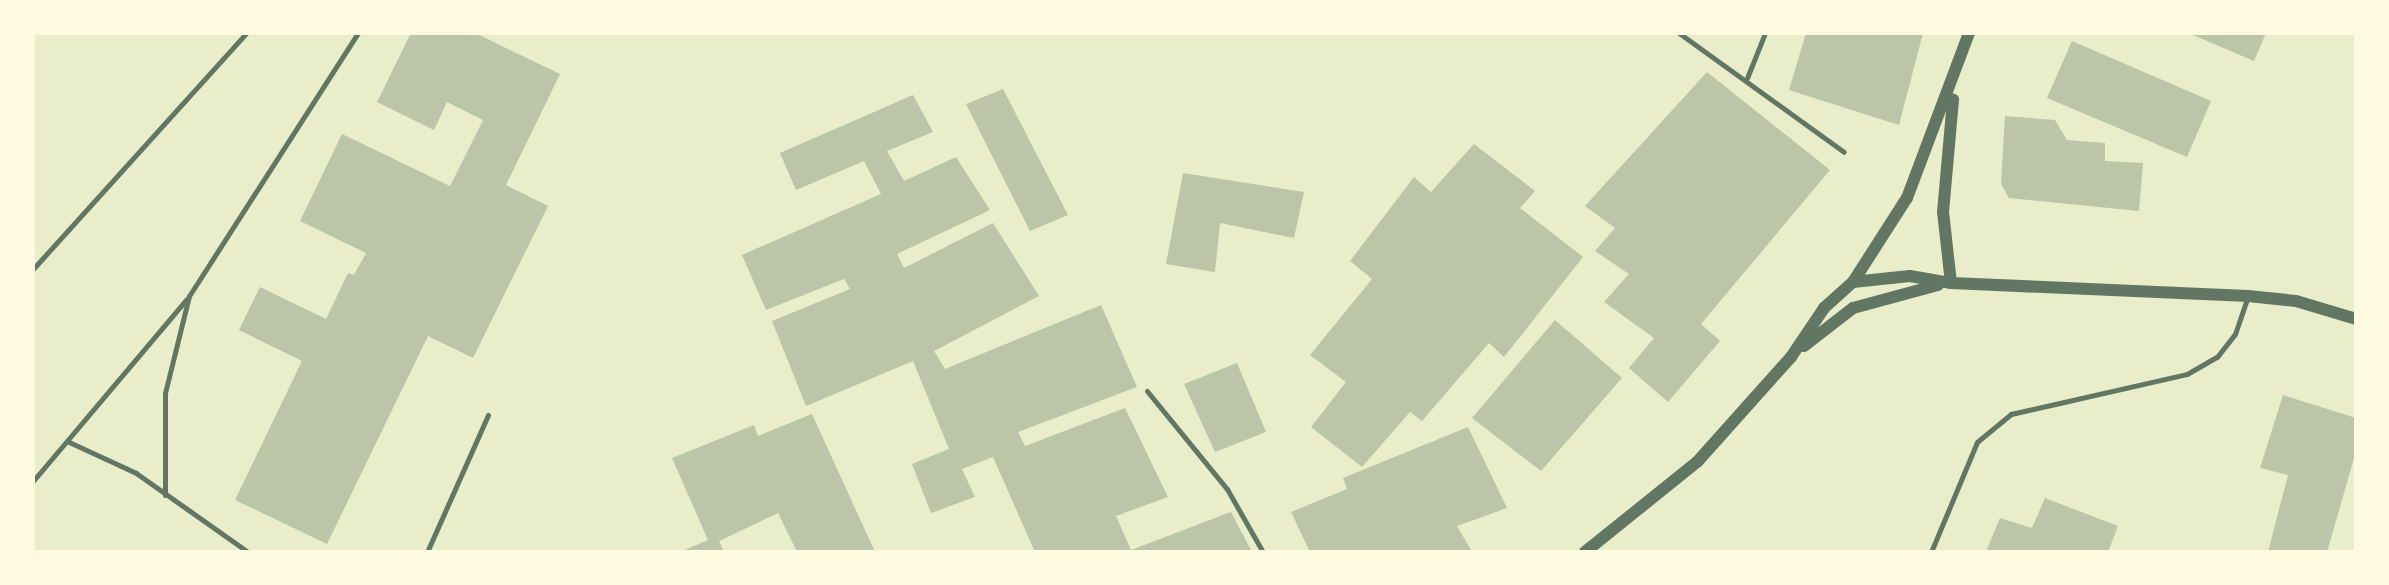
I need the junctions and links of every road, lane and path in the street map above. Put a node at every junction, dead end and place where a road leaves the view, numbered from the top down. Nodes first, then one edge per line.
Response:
1 (246, 33) edge
2 (358, 33) edge
3 (1679, 33) edge
4 (1765, 33) edge
5 (1969, 33) edge
6 (1747, 78) junction
7 (1955, 85) junction
8 (1844, 152) dead end
9 (33, 269) edge
10 (1853, 282) junction
11 (1951, 284) junction
12 (189, 296) junction
13 (2248, 296) junction
14 (2356, 319) edge
15 (1791, 357) junction
16 (1147, 391) dead end
17 (488, 415) dead end
18 (69, 442) junction
19 (33, 481) edge
20 (165, 495) junction
21 (248, 552) edge
22 (427, 552) edge
23 (1263, 552) edge
24 (1585, 552) edge
25 (1931, 552) edge

1 - 9 lane
2 - 12 lane
3 - 6 lane
4 - 6 lane
5 - 7 street
6 - 8 lane
7 - 10 street
7 - 11 street
10 - 11 street
10 - 15 street
11 - 13 street
11 - 15 street
12 - 18 lane
12 - 20 lane
13 - 14 street
13 - 25 lane
15 - 24 street
16 - 23 lane
17 - 22 lane
18 - 19 lane
18 - 20 lane
20 - 21 lane

